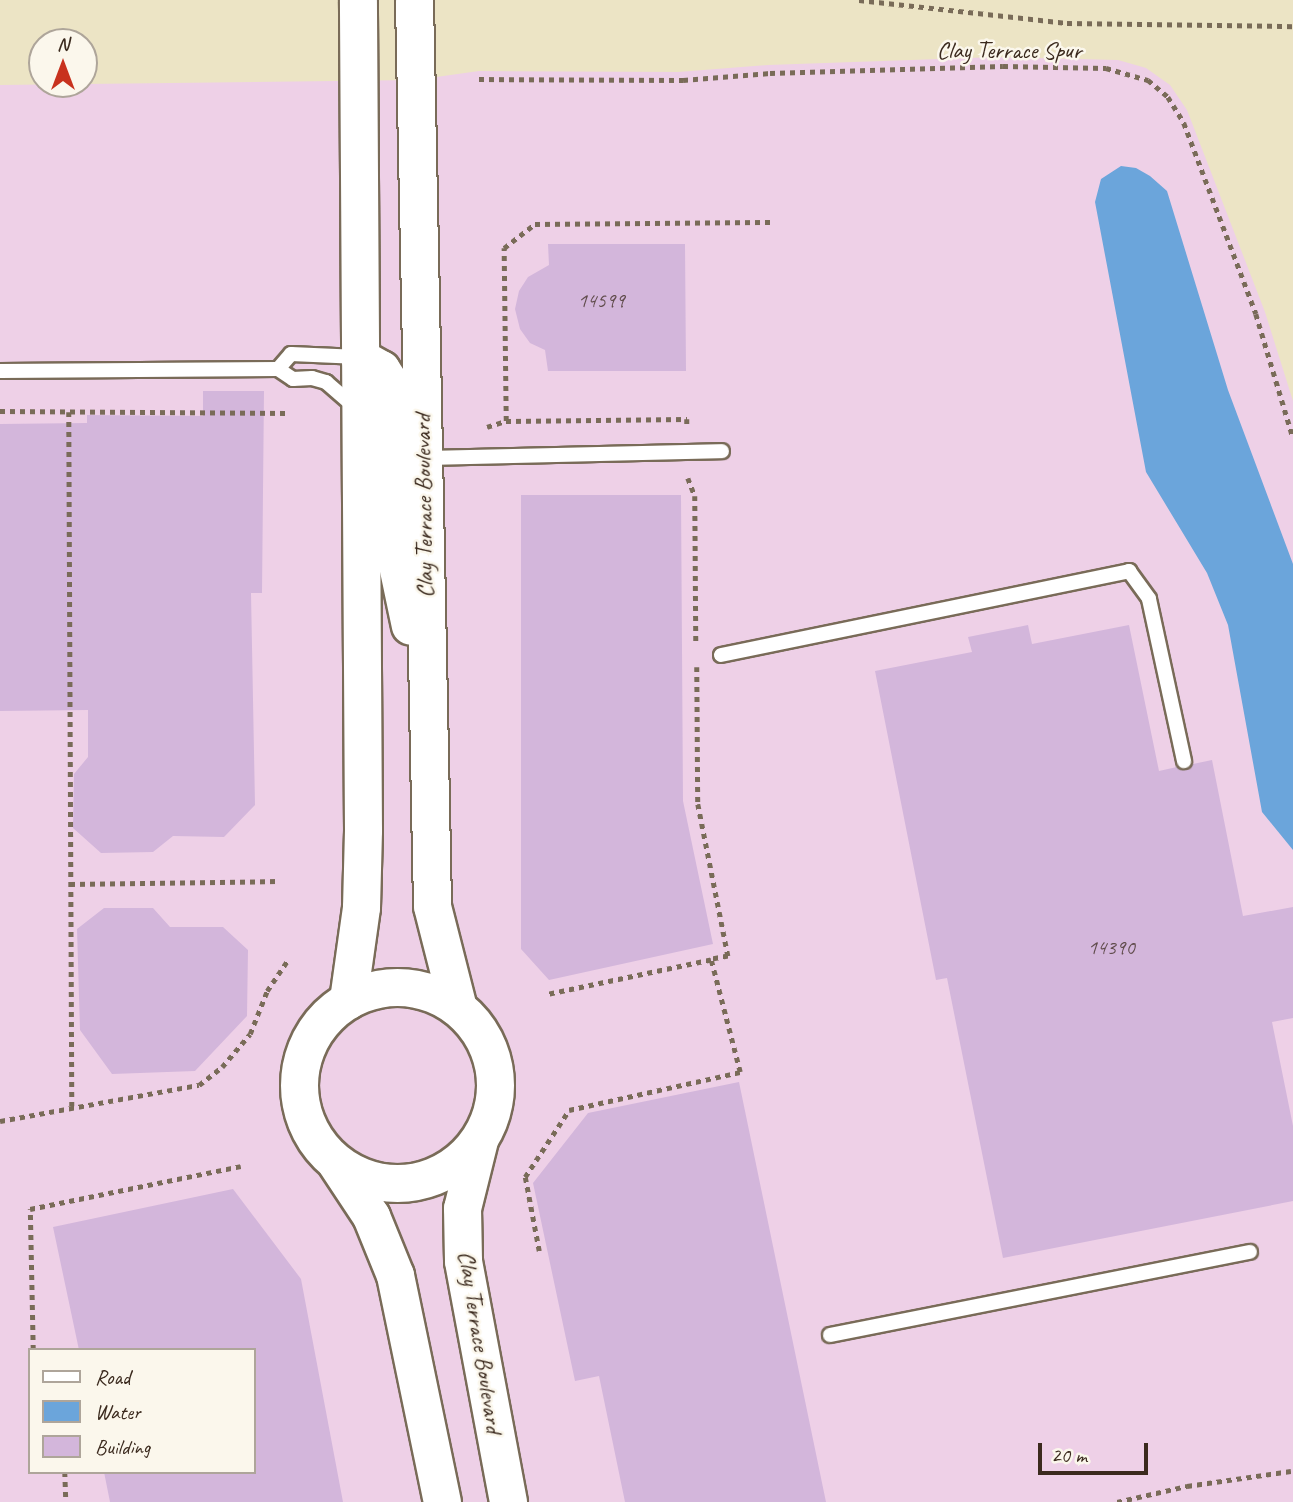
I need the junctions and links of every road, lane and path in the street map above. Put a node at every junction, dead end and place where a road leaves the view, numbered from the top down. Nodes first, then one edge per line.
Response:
1 (358, 0) edge
2 (414, 0) edge
3 (859, 0) edge
4 (1293, 26) edge
5 (479, 79) dead end
6 (769, 222) dead end
7 (359, 356) junction
8 (278, 369) junction
9 (0, 371) edge
10 (0, 411) edge
11 (69, 412) junction
12 (360, 412) junction
13 (286, 413) dead end
14 (487, 427) dead end
15 (1293, 436) edge
16 (722, 451) dead end
17 (422, 458) junction
18 (688, 478) dead end
19 (696, 650) dead end
20 (721, 655) dead end
21 (697, 664) dead end
22 (429, 719) junction
23 (1184, 761) dead end
24 (277, 881) dead end
25 (70, 884) junction
26 (288, 960) dead end
27 (711, 960) junction
28 (549, 994) dead end
29 (348, 1000) junction
30 (458, 1008) junction
31 (72, 1106) junction
32 (0, 1121) edge
33 (479, 1140) junction
34 (335, 1162) junction
35 (242, 1166) dead end
36 (539, 1251) dead end
37 (1250, 1252) dead end
38 (830, 1335) dead end
39 (33, 1348) edge
40 (1291, 1471) dead end
41 (65, 1474) edge
42 (66, 1502) edge
43 (442, 1502) edge
44 (508, 1502) edge
45 (1117, 1502) edge

1 - 7 street
2 - 17 street, Clay Terrace Boulevard
3 - 4 path
5 - 15 path, Clay Terrace Spur
6 - 14 path
7 - 8 lane
7 - 12 street
7 - 22 street
8 - 9 lane
8 - 12 lane
10 - 11 path
11 - 13 path
11 - 25 path
12 - 29 street
16 - 17 lane
17 - 22 street, Clay Terrace Boulevard
18 - 19 path
20 - 23 lane
21 - 27 path
22 - 30 street, Clay Terrace Boulevard
24 - 25 path
25 - 31 path
26 - 31 path
27 - 28 path
27 - 36 path
29 - 30 street
29 - 34 street
30 - 33 street
31 - 32 path
33 - 34 street
33 - 44 street, Clay Terrace Boulevard
34 - 43 street
35 - 39 path
37 - 38 lane
40 - 45 path
41 - 42 path

